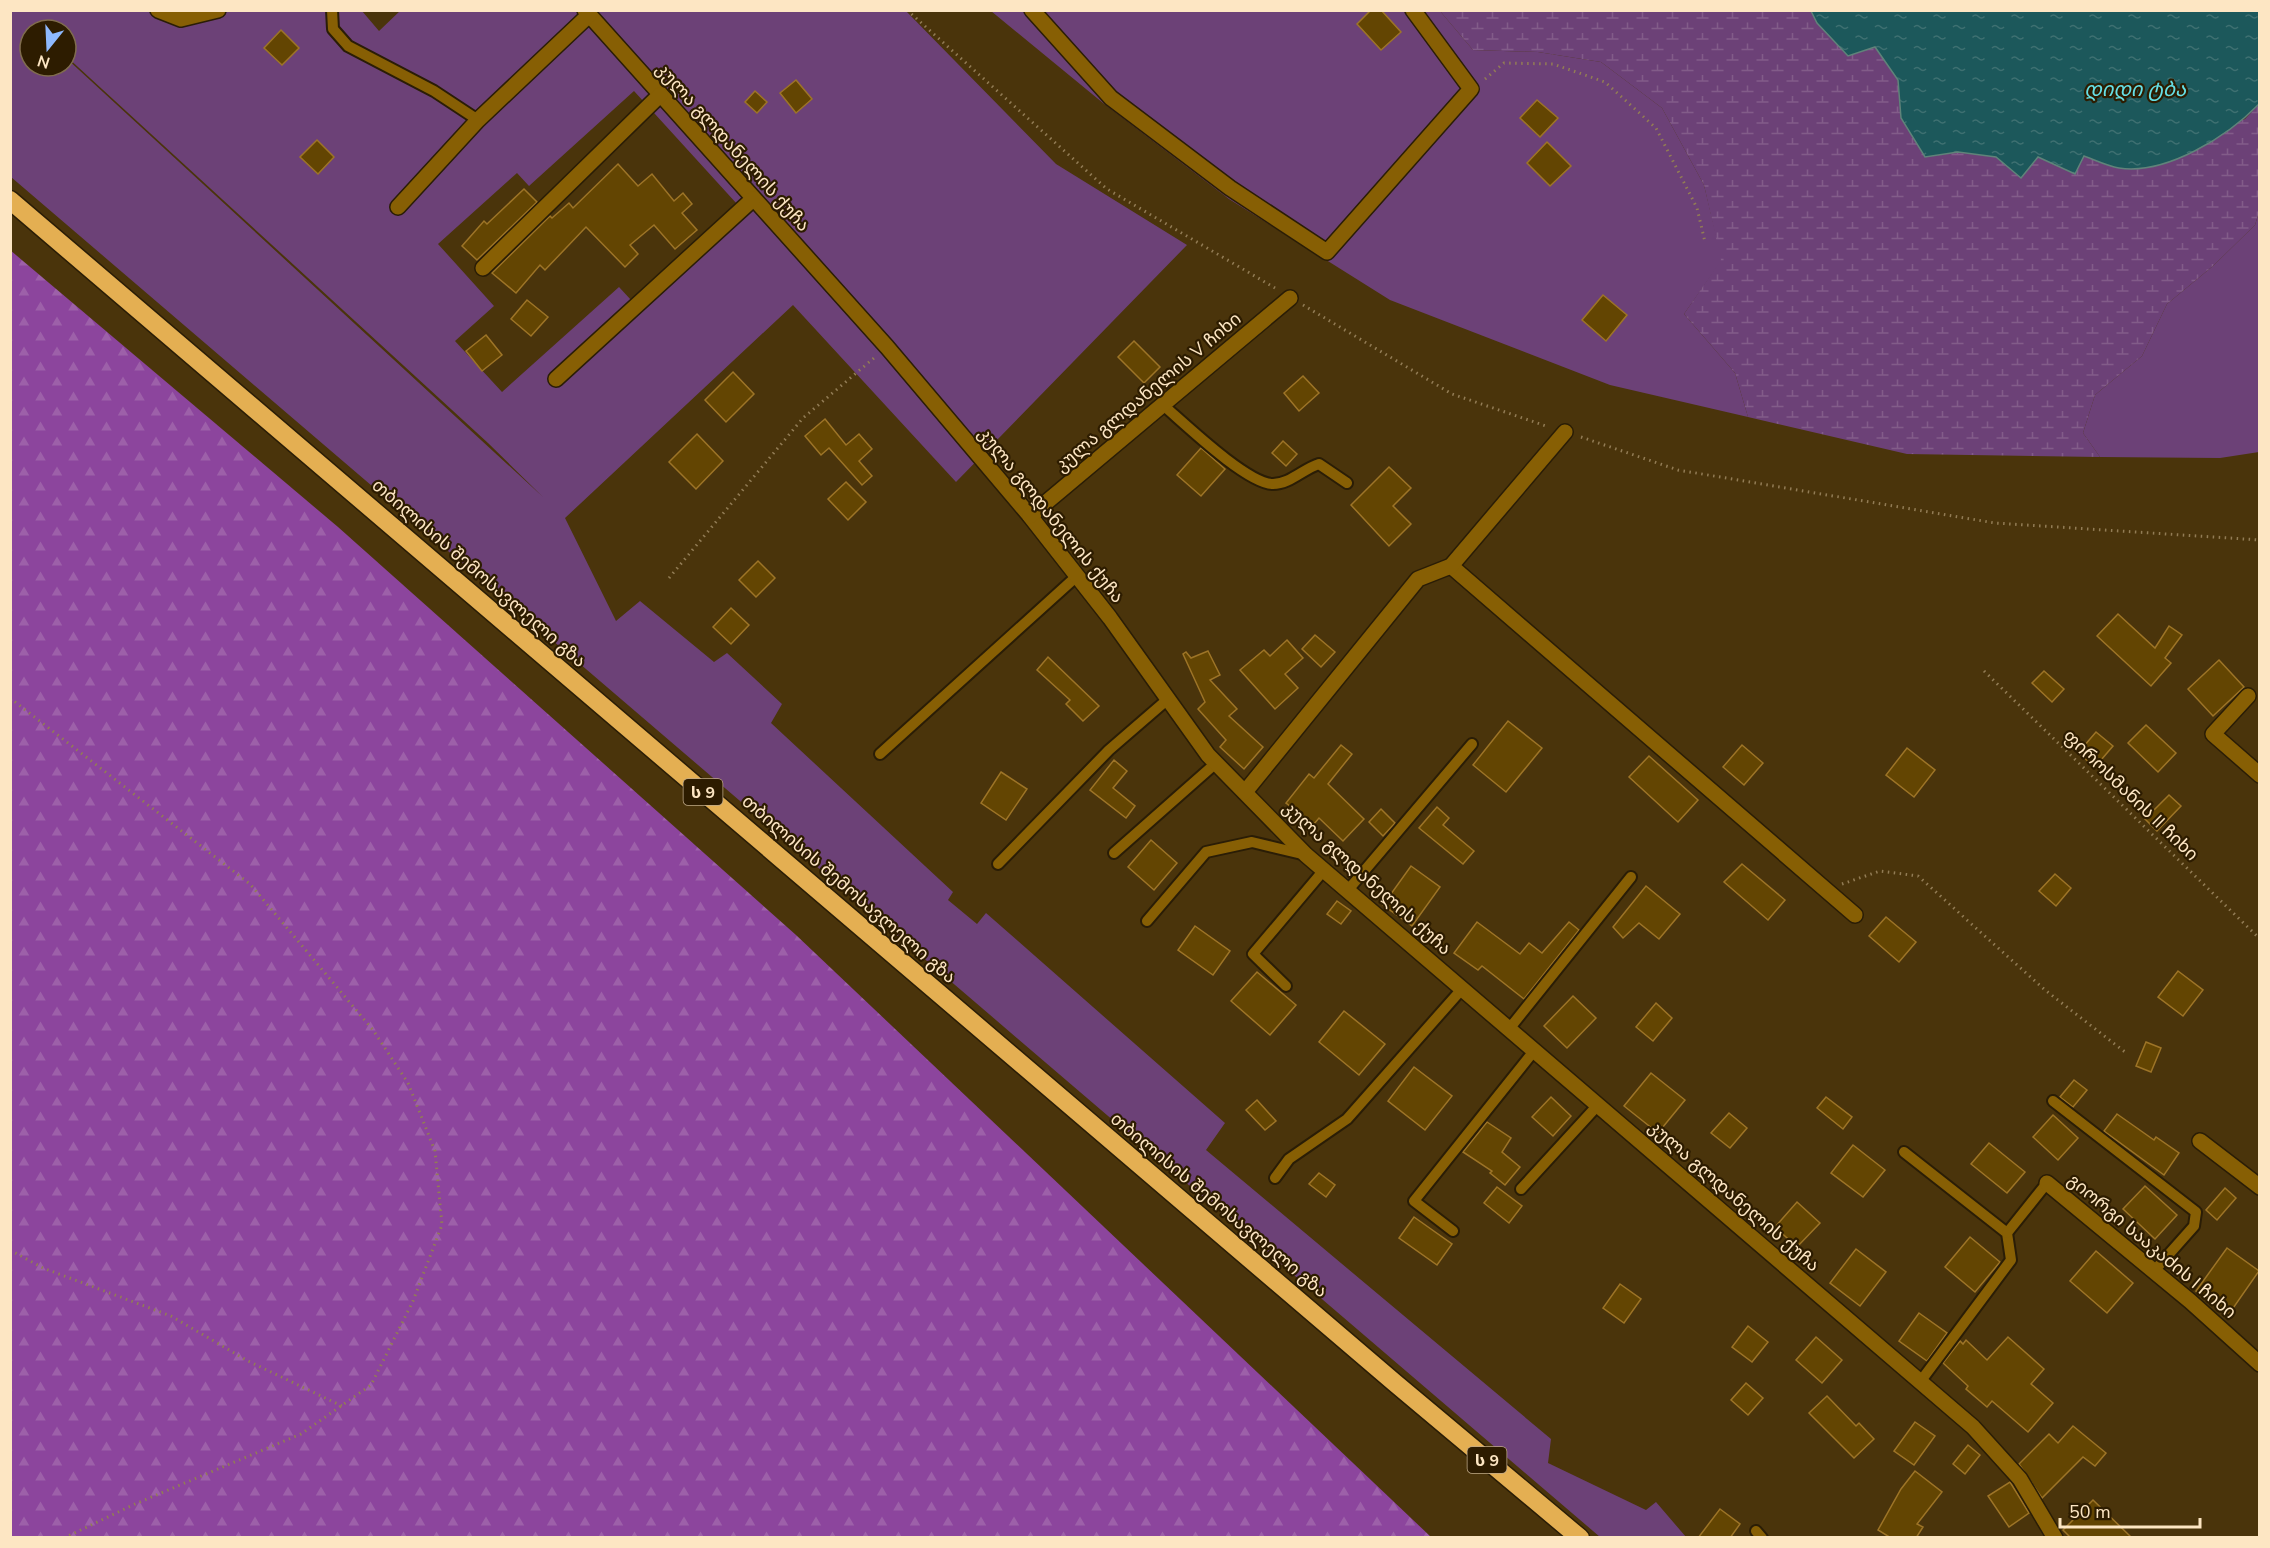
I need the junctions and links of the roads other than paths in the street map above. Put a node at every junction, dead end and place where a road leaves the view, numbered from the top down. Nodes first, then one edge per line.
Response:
1 (158, 10) edge
2 (218, 10) edge
3 (332, 10) edge
4 (1032, 10) edge
5 (1413, 10) edge
6 (587, 13) edge
7 (660, 95) junction
8 (478, 120) junction
9 (753, 199) junction
10 (10, 200) edge
11 (398, 207) dead end
12 (483, 268) dead end
13 (1290, 298) road end
14 (556, 379) dead end
15 (1163, 405) junction
16 (1564, 432) road end
17 (1347, 483) dead end
18 (1030, 516) junction
19 (1451, 566) junction
20 (1077, 576) junction
21 (2248, 696) dead end
22 (1168, 699) junction
23 (1472, 744) dead end
24 (880, 754) dead end
25 (1216, 763) junction
26 (2259, 775) edge
27 (1245, 792) junction
28 (1114, 853) dead end
29 (1306, 855) junction
30 (998, 864) dead end
31 (1324, 870) junction
32 (1631, 877) dead end
33 (1347, 890) junction
34 (1856, 915) dead end
35 (1147, 921) dead end
36 (1286, 986) dead end
37 (1462, 989) junction
38 (1509, 1029) junction
39 (1534, 1051) junction
40 (2053, 1101) dead end
41 (1598, 1105) junction
42 (2200, 1141) dead end
43 (1904, 1152) dead end
44 (1275, 1178) dead end
45 (2047, 1183) joint
46 (2259, 1187) edge
47 (1521, 1189) dead end
48 (1453, 1231) dead end
49 (2007, 1233) junction
50 (2154, 1271) junction
51 (2259, 1364) edge
52 (1920, 1382) junction
53 (2051, 1536) edge
54 (1580, 1538) edge

1 - 2 street
3 - 8 lane
4 - 5 street
6 - 7 street, კულა გლდანელის ქუჩა
6 - 8 street
7 - 9 street, კულა გლდანელის ქუჩა
7 - 12 street
8 - 11 street
9 - 14 street
9 - 18 street, კულა გლდანელის ქუჩა
10 - 54 highway, თბილისის შემოსავლელი გზა / ს 9
13 - 15 street, კულა გლდანელის V ჩიხი
15 - 17 lane
15 - 18 street, კულა გლდანელის V ჩიხი
16 - 19 street
18 - 20 street, კულა გლდანელის ქუჩა
19 - 27 street
19 - 34 street
20 - 22 street, კულა გლდანელის ქუჩა
20 - 24 lane
21 - 26 street
22 - 25 street, კულა გლდანელის ქუჩა
22 - 30 lane
23 - 33 lane
25 - 27 street, კულა გლდანელის ქუჩა
25 - 28 lane
27 - 29 street, კულა გლდანელის ქუჩა
29 - 31 street, კულა გლდანელის ქუჩა
29 - 35 lane
31 - 33 street, კულა გლდანელის ქუჩა
31 - 36 lane
32 - 38 lane
33 - 37 street, კულა გლდანელის ქუჩა
37 - 38 street, კულა გლდანელის ქუჩა
37 - 44 lane
38 - 39 street, კულა გლდანელის ქუჩა
39 - 41 street, კულა გლდანელის ქუჩა
39 - 48 lane
40 - 50 lane
41 - 47 lane
41 - 52 street, კულა გლდანელის ქუჩა
42 - 46 street
43 - 49 lane
45 - 49 lane
45 - 50 street, გიორგი სააკაძის I ჩიხი
49 - 52 lane
50 - 51 street, გიორგი სააკაძის I ჩიხი
52 - 53 street, კულა გლდანელის ქუჩა

